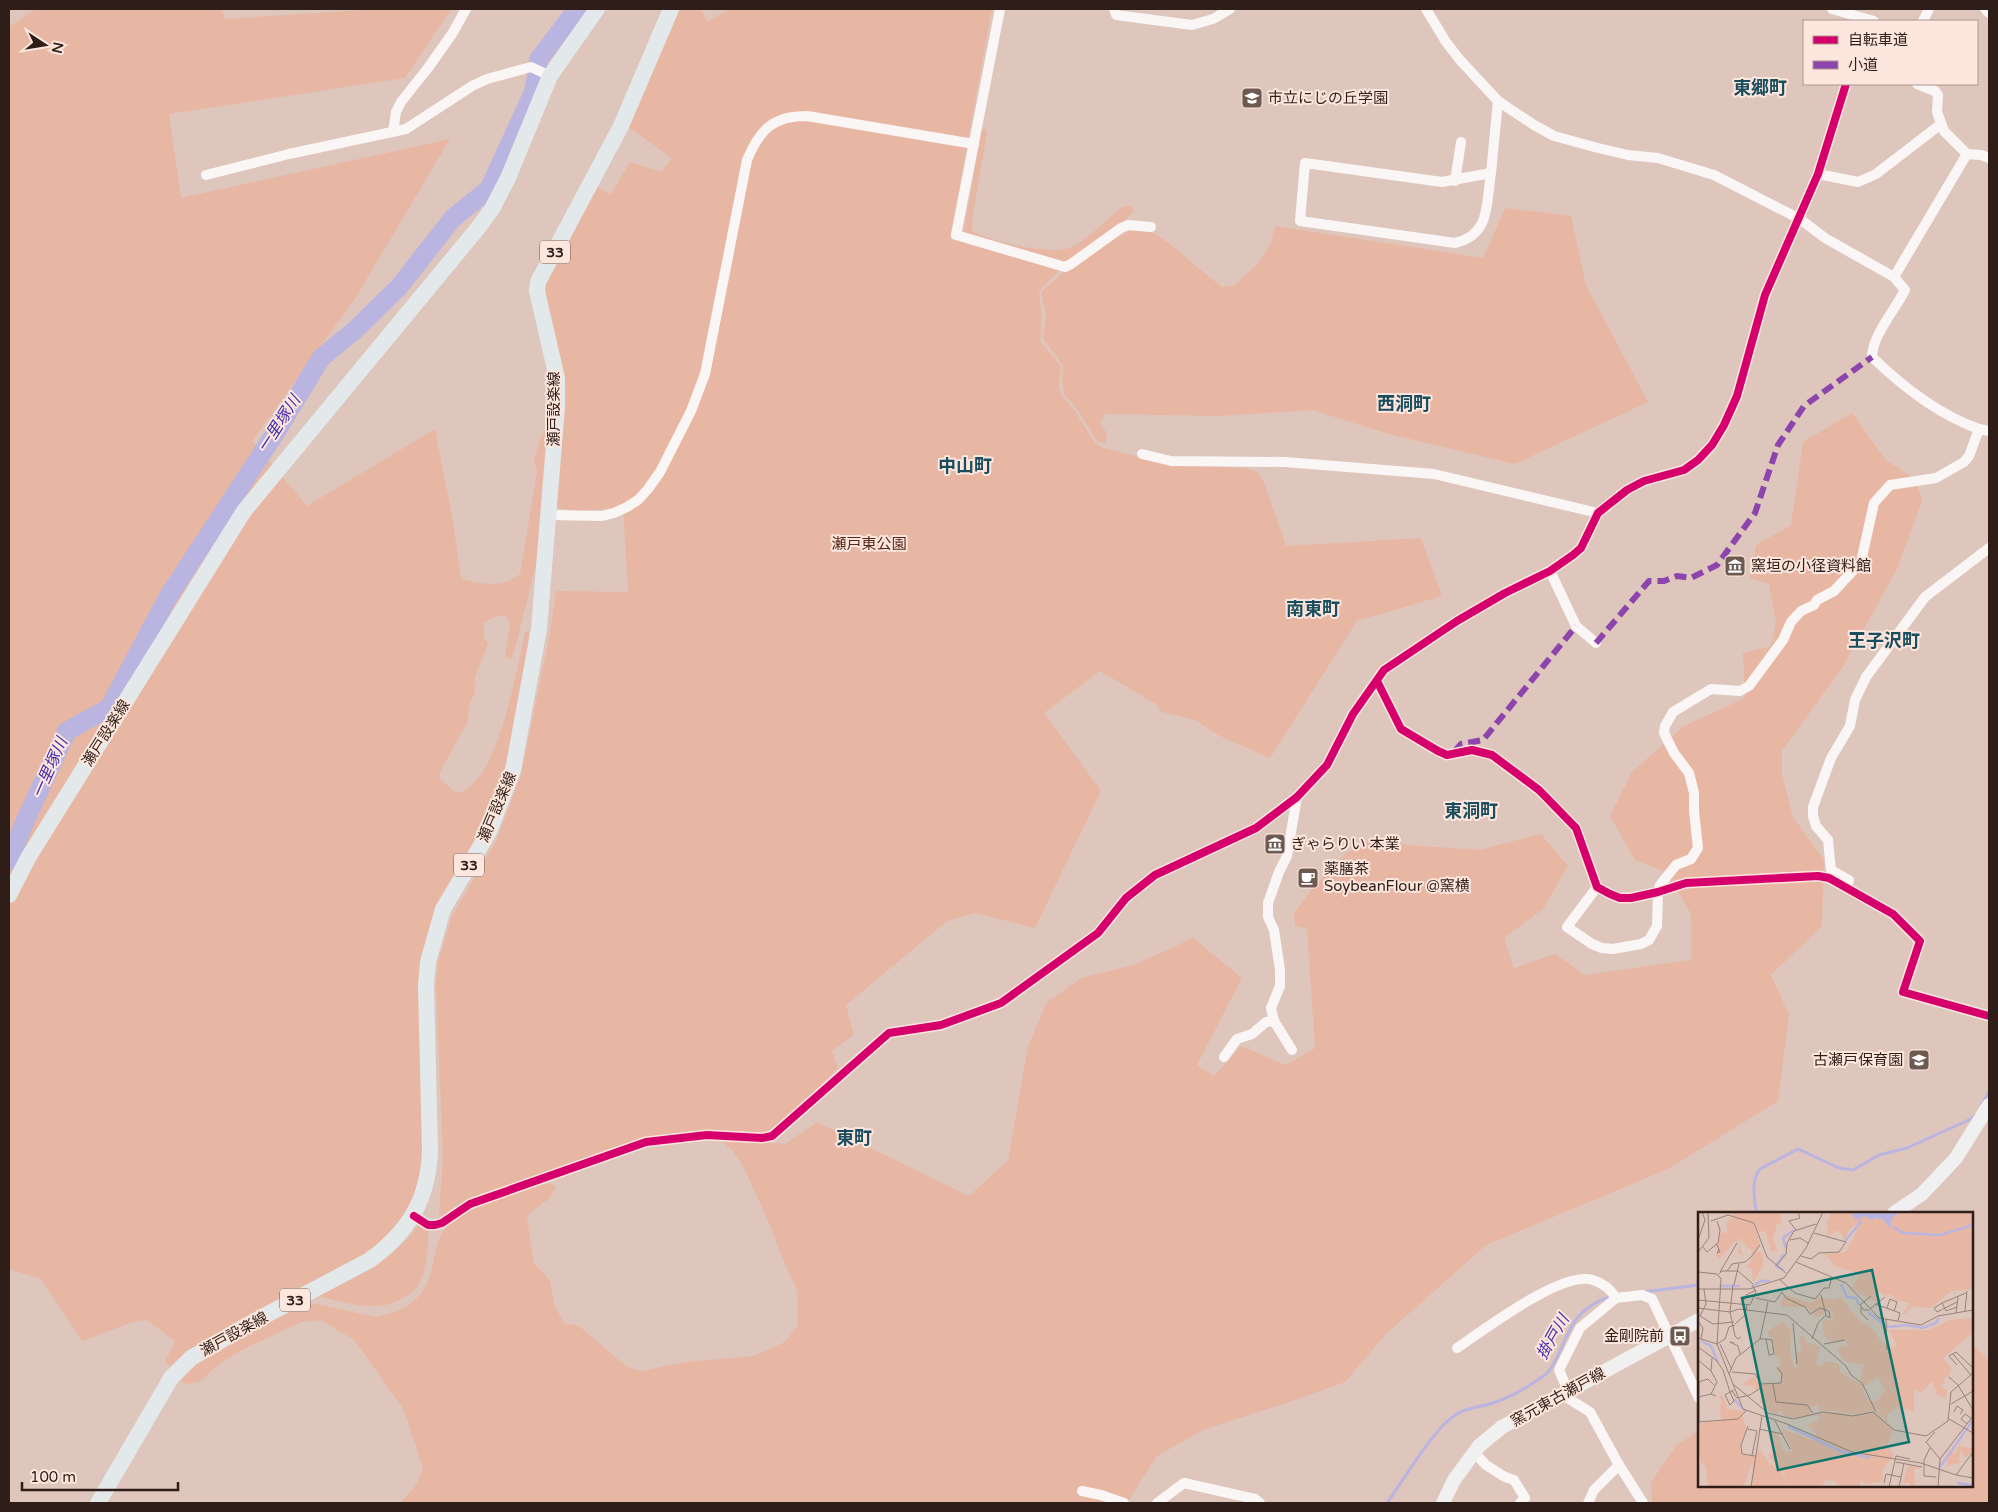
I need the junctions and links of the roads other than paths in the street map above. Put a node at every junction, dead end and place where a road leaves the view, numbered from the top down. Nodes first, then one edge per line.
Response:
1 (466, 9) edge
2 (597, 9) edge
3 (671, 9) edge
4 (1000, 9) edge
5 (1114, 9) edge
6 (1230, 9) edge
7 (1426, 9) edge
8 (1832, 9) edge
9 (1985, 9) edge
10 (1989, 13) edge
11 (1864, 20) edge
12 (548, 75) junction
13 (1846, 85) edge
14 (1920, 85) edge
15 (1498, 101) junction
16 (1941, 124) junction
17 (394, 132) junction
18 (1461, 142) dead end
19 (974, 144) junction
20 (1967, 154) junction
21 (1989, 158) edge
22 (1491, 173) junction
23 (1818, 174) junction
24 (206, 175) dead end
25 (1455, 181) junction
26 (1800, 218) junction
27 (1151, 227) dead end
28 (1894, 277) junction
29 (1978, 429) junction
30 (1989, 432) edge
31 (1142, 454) dead end
32 (1598, 513) junction
33 (550, 515) junction
34 (1989, 548) edge
35 (1550, 571) junction
36 (1596, 643) dead end
37 (1376, 681) junction
38 (1297, 797) junction
39 (1598, 887) junction
40 (1847, 887) junction
41 (1658, 892) junction
42 (9, 895) edge
43 (1986, 1015) edge
44 (1274, 1021) junction
45 (1292, 1050) dead end
46 (1224, 1057) dead end
47 (1989, 1105) edge
48 (1895, 1212) edge
49 (414, 1216) junction
50 (1615, 1296) junction
51 (1698, 1321) edge
52 (1669, 1336) junction
53 (1457, 1348) dead end
54 (1564, 1392) junction
55 (1698, 1396) edge
56 (1474, 1452) junction
57 (1619, 1465) junction
58 (1082, 1491) dead end
59 (98, 1503) edge
60 (1124, 1503) edge
61 (1157, 1503) edge
62 (1260, 1503) edge
63 (1443, 1503) edge
64 (1520, 1503) edge
65 (1588, 1503) edge
66 (1643, 1503) edge

1 - 17 street
2 - 12 main road, 瀬戸設楽線
3 - 33 main road, 瀬戸設楽線 / 33
4 - 19 street
5 - 6 street
7 - 15 street
8 - 11 street
9 - 10 street
12 - 17 street
12 - 42 main road, 瀬戸設楽線
13 - 23 street
14 - 16 street
15 - 22 street
15 - 26 street
16 - 20 street
16 - 23 street
17 - 24 street
18 - 25 street
19 - 27 street
19 - 33 street
20 - 21 street
20 - 28 street
22 - 25 street
22 - 25 street
23 - 26 street
26 - 28 street
26 - 32 street
28 - 29 street
29 - 30 street
29 - 41 street
31 - 32 street
32 - 35 street
33 - 49 main road, 瀬戸設楽線 / 33
34 - 40 street
35 - 36 street
35 - 37 street
37 - 38 street
37 - 39 street
38 - 44 street
38 - 49 street
39 - 41 street
39 - 41 street
40 - 41 street
40 - 43 street
44 - 45 street
44 - 46 street
47 - 48 main road
49 - 59 main road, 瀬戸設楽線 / 33
50 - 52 street
50 - 53 street
50 - 54 street
51 - 52 main road, 窯元東古瀬戸線
52 - 54 main road, 窯元東古瀬戸線
52 - 55 street
54 - 56 main road, 窯元東古瀬戸線
54 - 57 street
56 - 63 main road, 窯元東古瀬戸線
56 - 64 street
57 - 65 street
57 - 66 street
58 - 60 street
61 - 62 street

